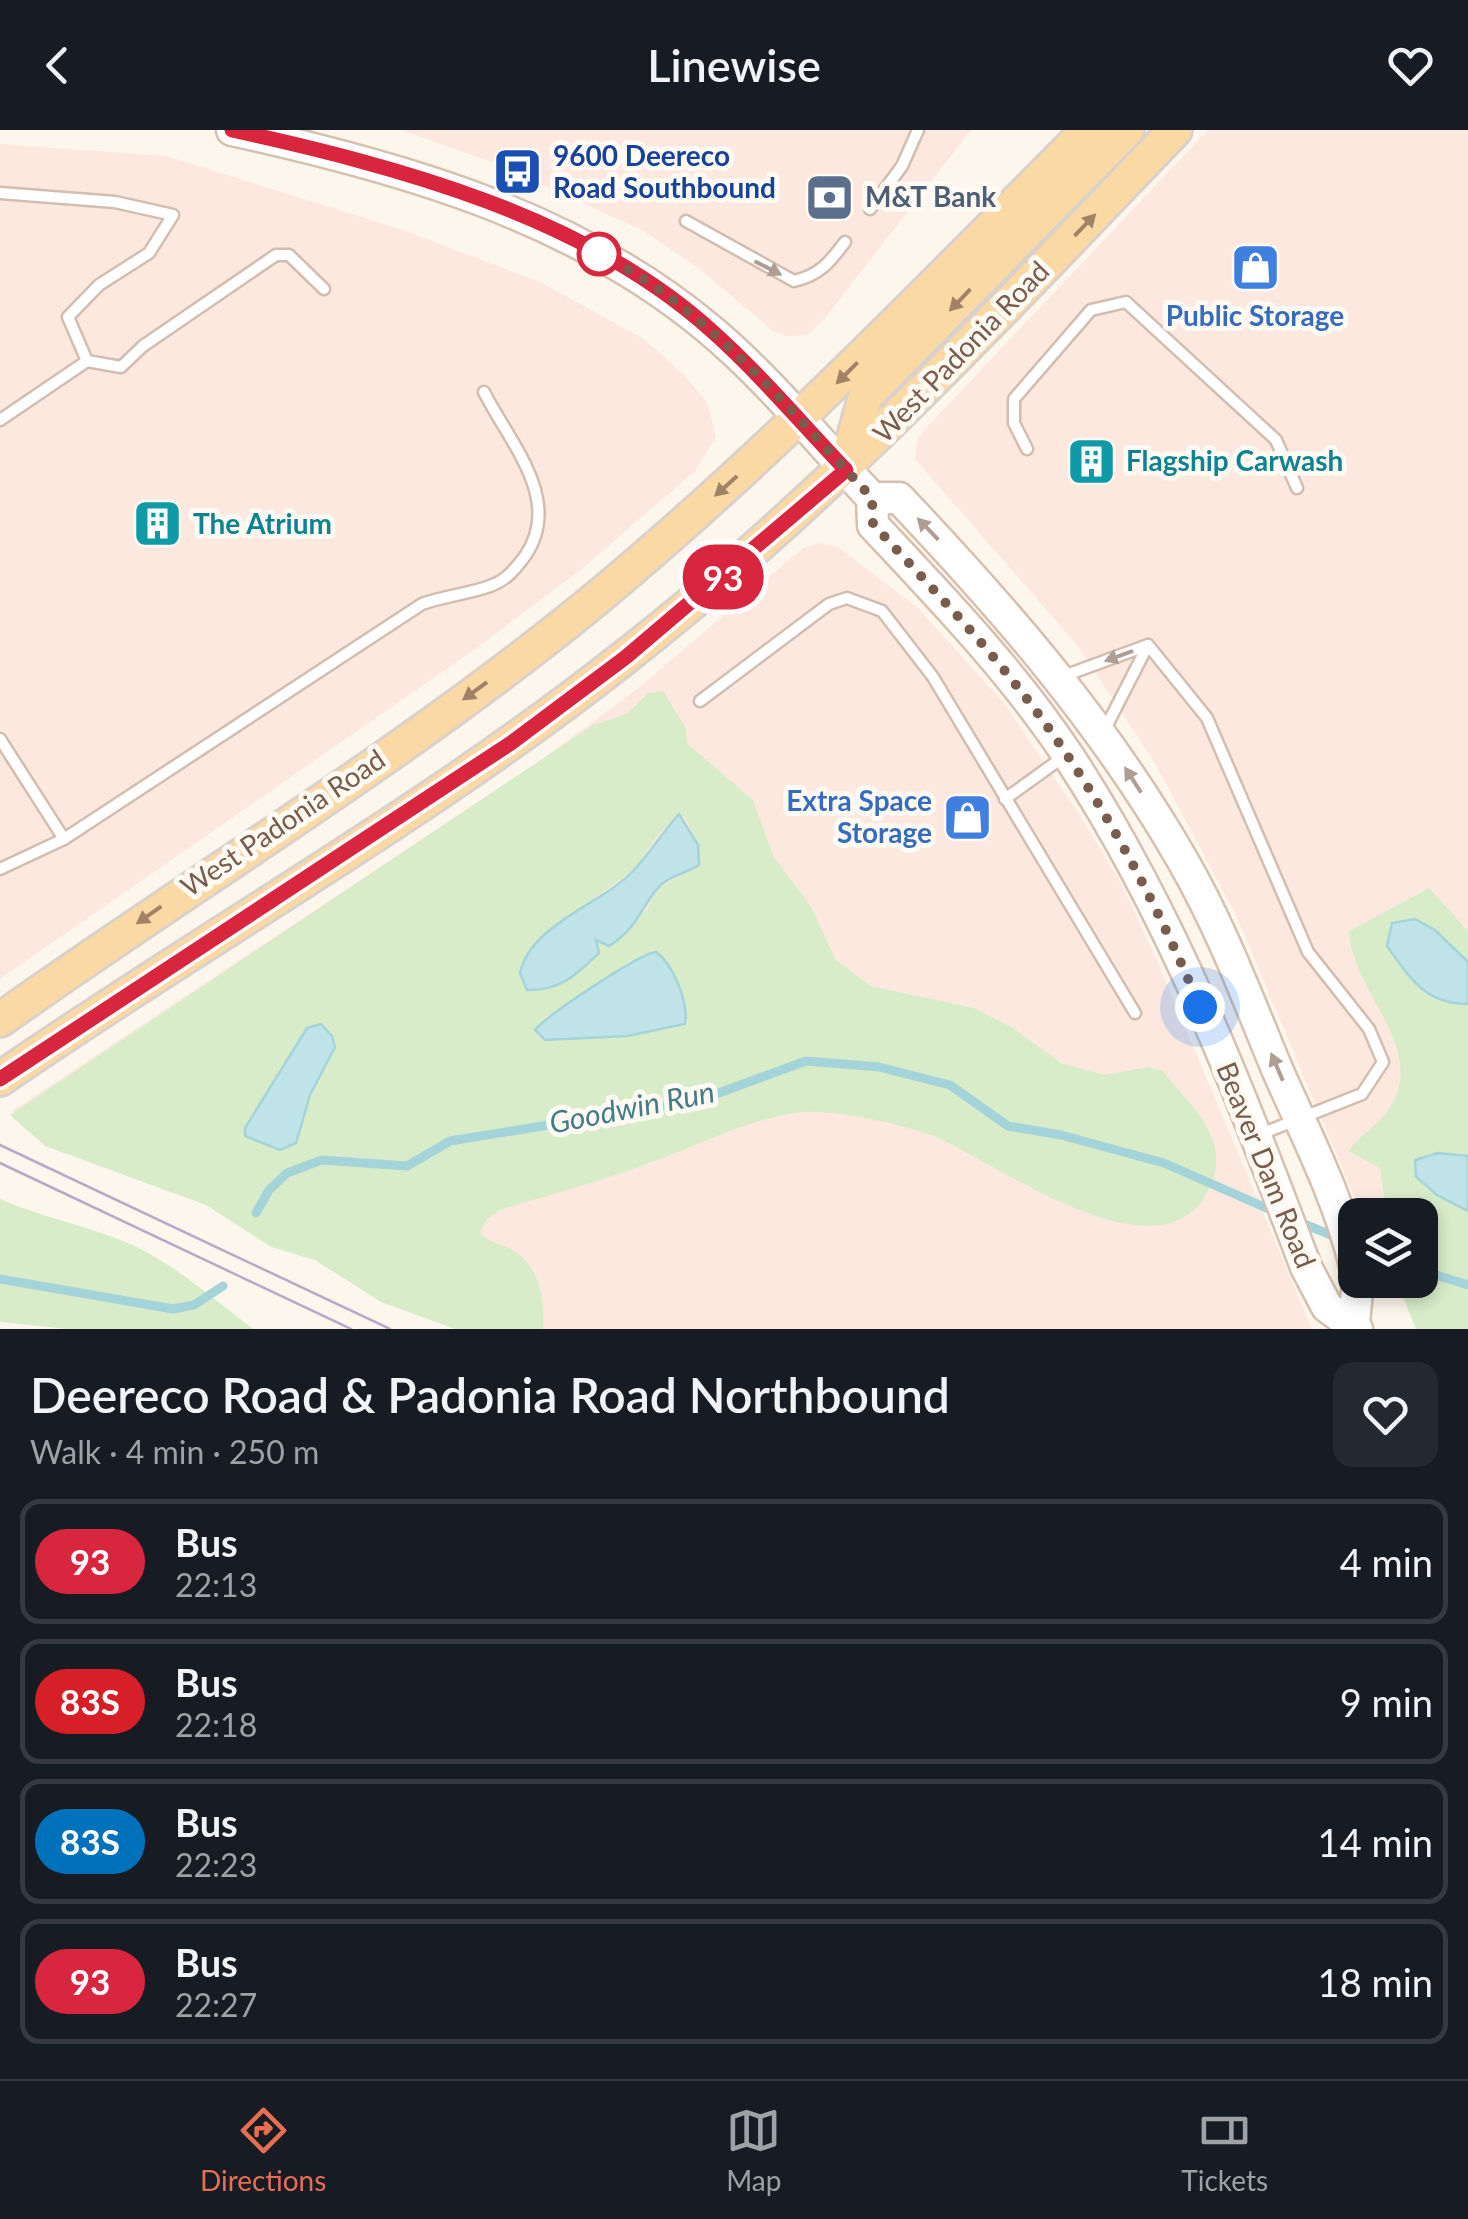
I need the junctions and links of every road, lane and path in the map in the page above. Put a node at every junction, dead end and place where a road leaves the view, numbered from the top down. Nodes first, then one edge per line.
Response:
1 (232, 130) edge
2 (918, 130) edge
3 (1088, 130) edge
4 (1126, 130) edge
5 (1175, 130) edge
6 (0, 193) edge
7 (870, 209) dead end
8 (686, 220) dead end
9 (845, 242) dead end
10 (324, 289) dead end
11 (87, 361) junction
12 (484, 392) dead end
13 (0, 420) edge
14 (799, 421) junction
15 (1027, 449) dead end
16 (846, 470) junction
17 (1298, 488) dead end
18 (872, 498) junction
19 (1148, 645) junction
20 (1061, 677) junction
21 (700, 702) dead end
22 (1103, 734) junction
23 (0, 739) edge
24 (1067, 755) junction
25 (1004, 799) junction
26 (64, 839) junction
27 (0, 854) edge
28 (4, 867) edge
29 (1135, 1012) dead end
30 (0, 1020) edge
31 (12, 1071) edge
32 (1300, 1120) junction
33 (1261, 1150) junction
34 (1338, 1219) edge
35 (1357, 1298) edge
36 (1356, 1326) edge

1 - 14 main road, Beaver Dam Road
2 - 7 lane
3 -> 14 main road, West Padonia Road
4 -> 16 main road
16 -> 5 main road, West Padonia Road
6 - 11 lane
8 -> 9 lane
10 - 11 lane
11 - 13 lane
12 - 26 lane
14 - 16 main road, Beaver Dam Road
14 -> 30 main road, West Padonia Road
15 - 17 lane
16 - 18 main road, Beaver Dam Road
16 - 31 main road, West Padonia Road
20 -> 18 main road, Beaver Dam Road
18 - 24 main road, Beaver Dam Road
19 -> 20 lane
19 - 22 lane
19 - 32 lane
20 - 22 main road, Beaver Dam Road
21 - 25 lane
32 -> 22 main road, Beaver Dam Road
23 - 26 lane
24 - 25 lane
24 - 33 main road, Beaver Dam Road
25 - 29 lane
26 - 28 lane
27 - 28 lane
32 - 33 lane
32 - 34 main road, Beaver Dam Road
33 - 36 main road, Beaver Dam Road
35 - 36 main road, Beaver Dam Road

